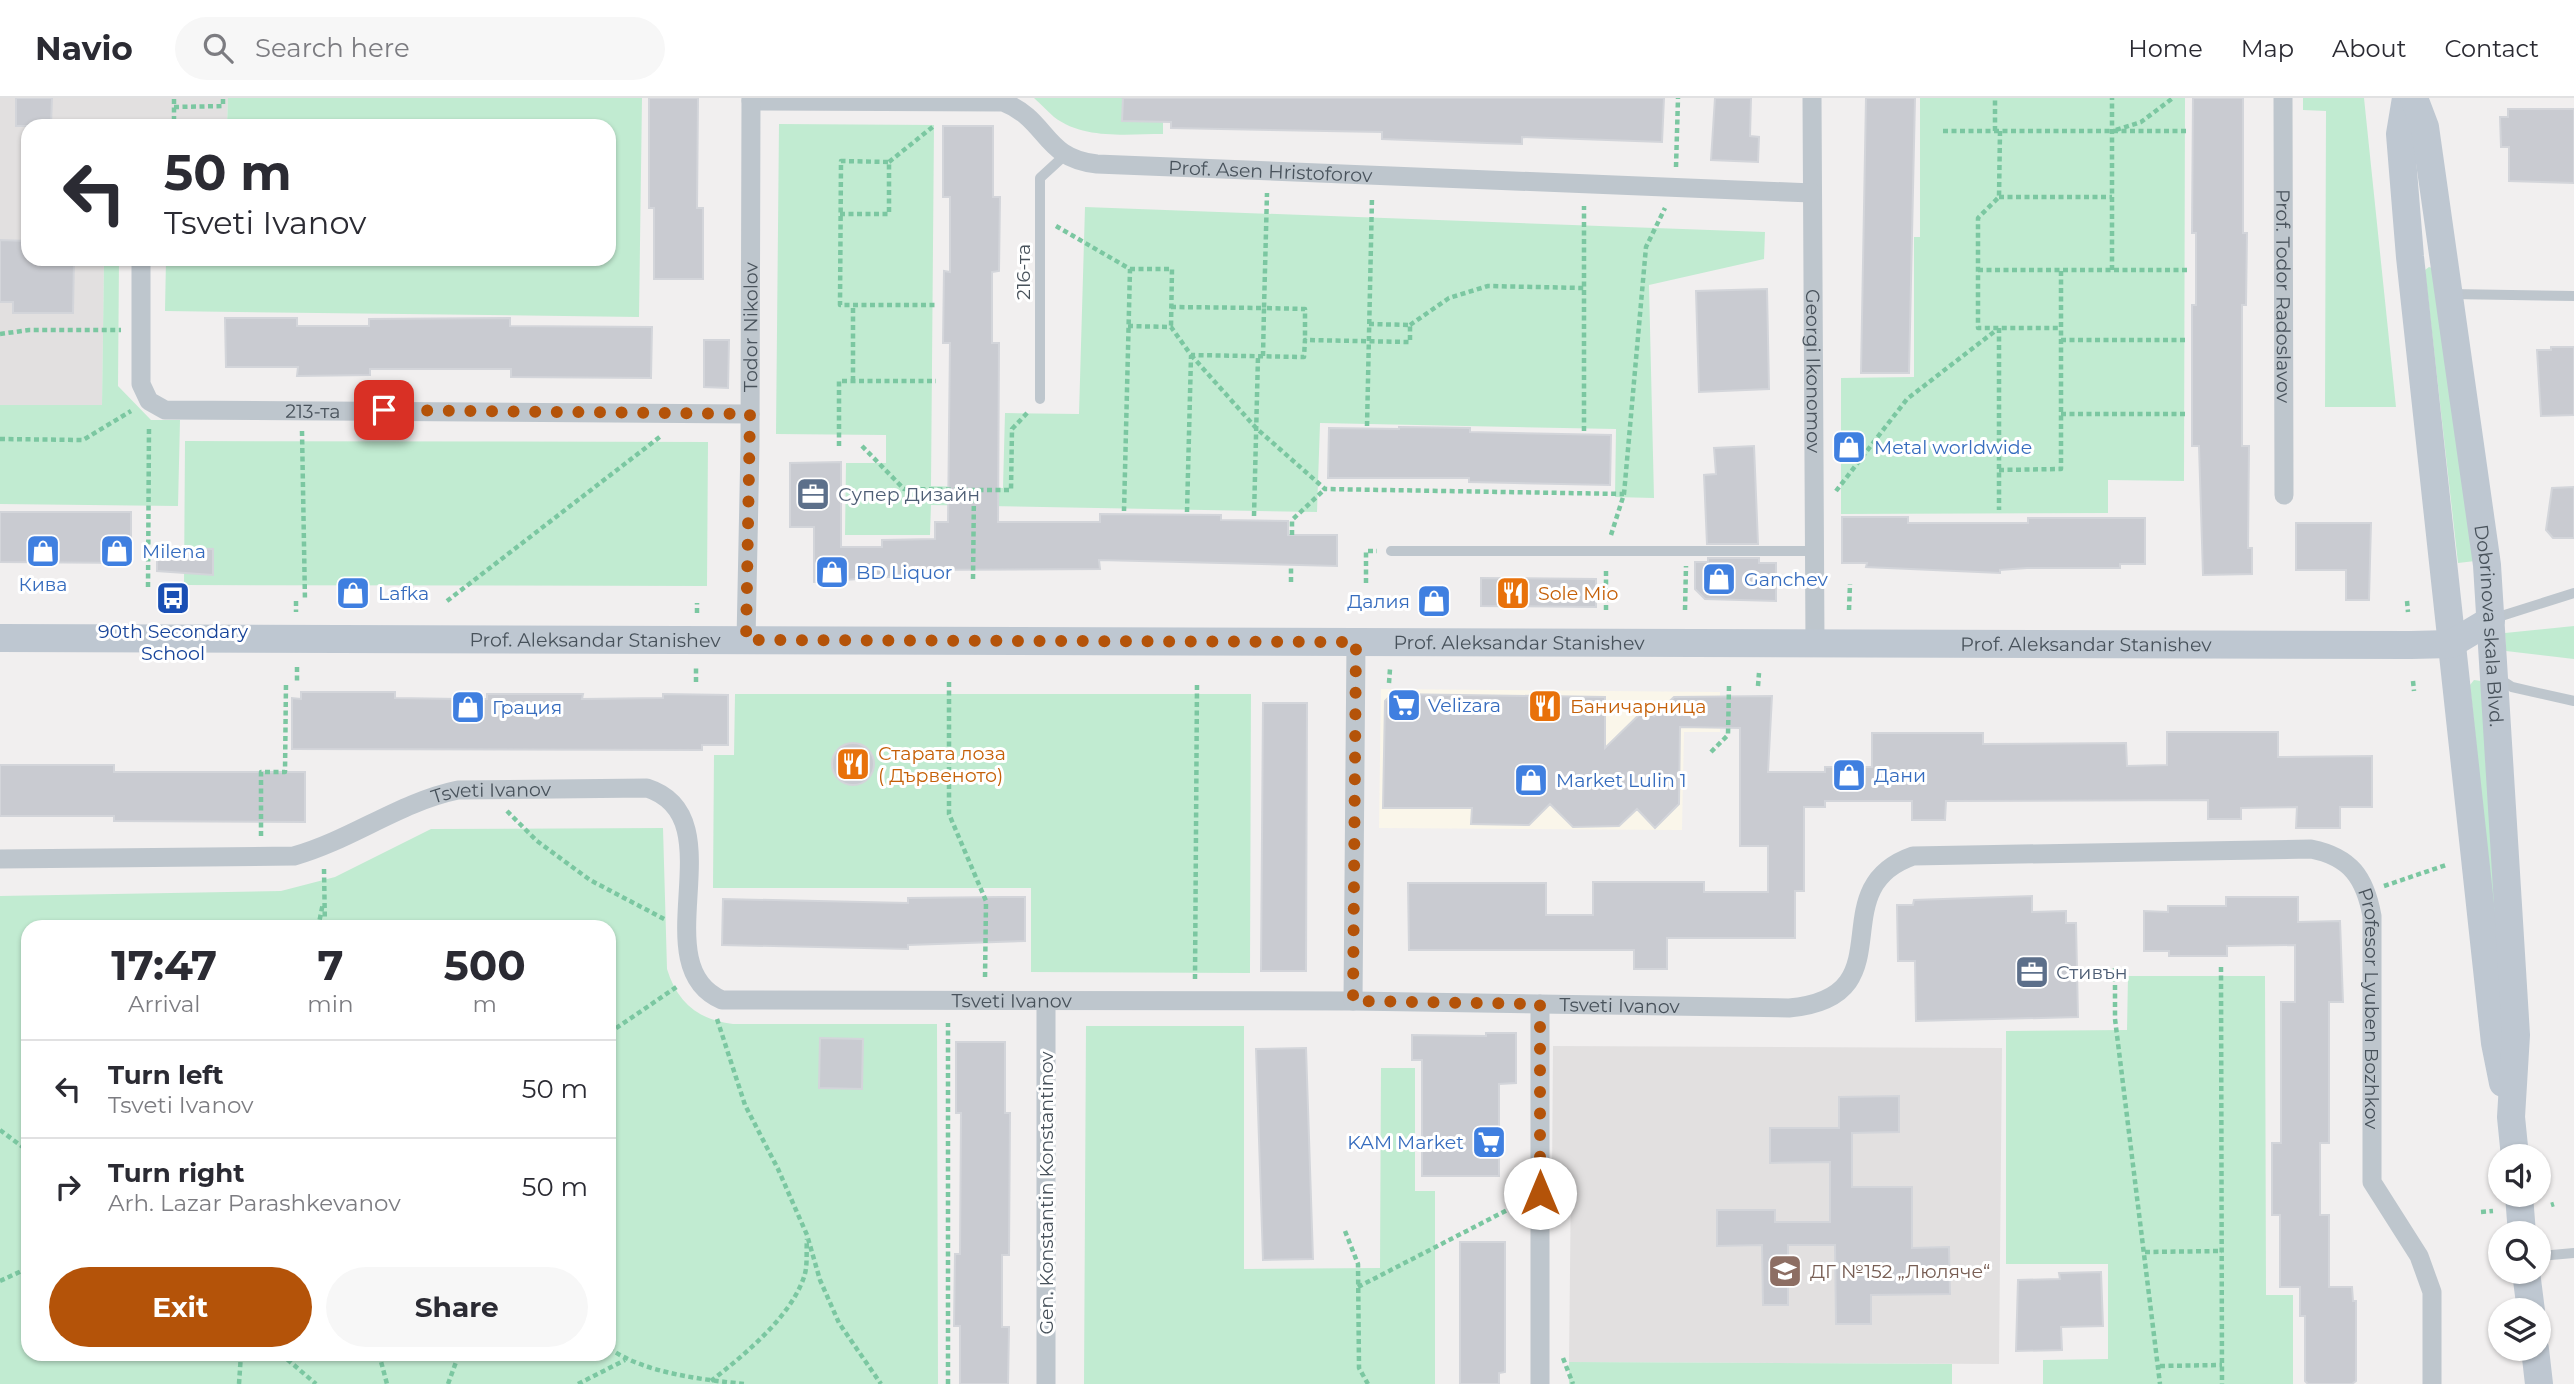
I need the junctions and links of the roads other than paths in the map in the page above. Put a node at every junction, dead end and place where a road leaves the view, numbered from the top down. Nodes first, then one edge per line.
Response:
1 (1812, 98) edge
2 (2283, 98) edge
3 (2406, 98) edge
4 (2414, 98) edge
5 (751, 99) edge
6 (1064, 156) junction
7 (1812, 194) junction
8 (141, 266) edge
9 (2450, 294) junction
10 (2574, 296) edge
11 (1040, 399) road end
12 (750, 414) junction
13 (2284, 495) dead end
14 (1391, 551) road end
15 (1813, 551) junction
16 (2574, 593) edge
17 (2491, 620) junction
18 (0, 638) edge
19 (746, 640) junction
20 (1356, 642) junction
21 (1815, 643) junction
22 (2451, 644) junction
23 (2495, 676) junction
24 (2574, 701) edge
25 (2114, 852) joint
26 (0, 859) edge
27 (1046, 1001) junction
28 (1353, 1001) junction
29 (1540, 1004) junction
30 (2511, 1117) junction
31 (2514, 1144) edge
32 (2574, 1252) edge
33 (2551, 1255) edge
34 (2536, 1361) edge
35 (1046, 1384) edge
36 (1540, 1384) edge
37 (2432, 1384) edge
38 (2539, 1384) edge

1 - 7 street, Georgi Ikonomov
2 - 13 street, Prof. Todor Radoslavov
3 - 22 street, Dobrinova skala Blvd.
4 - 9 street, Dobrinova skala Blvd.
5 - 6 street
5 - 12 street, Todor Nikolov
6 - 7 street, Prof. Asen Hristoforov
6 - 11 lane, 216-та
7 - 15 street, Georgi Ikonomov
8 - 12 street, 213-та
9 - 10 lane
9 - 17 street, Dobrinova skala Blvd.
12 - 19 street, Todor Nikolov
14 - 15 lane
15 - 21 street, Georgi Ikonomov
16 - 17 lane
17 - 22 street
17 - 23 street, Dobrinova skala Blvd.
18 - 19 street, Prof. Aleksandar Stanishev
19 - 20 street, Prof. Aleksandar Stanishev
20 - 21 street, Prof. Aleksandar Stanishev
20 - 28 street
21 - 22 street, Prof. Aleksandar Stanishev
22 - 23 street
22 - 30 street, Dobrinova skala Blvd.
23 - 24 lane
23 - 30 street, Dobrinova skala Blvd.
25 - 29 street, Tsveti Ivanov
25 - 37 street, Profesor Lyuben Bozhkov
26 - 27 street, Tsveti Ivanov
27 - 28 street, Tsveti Ivanov
27 - 35 street, Gen. Konstantin Konstantinov
28 - 29 street, Tsveti Ivanov
29 - 36 street
30 - 31 street, Dobrinova skala Blvd.
32 - 33 lane
34 - 38 street

